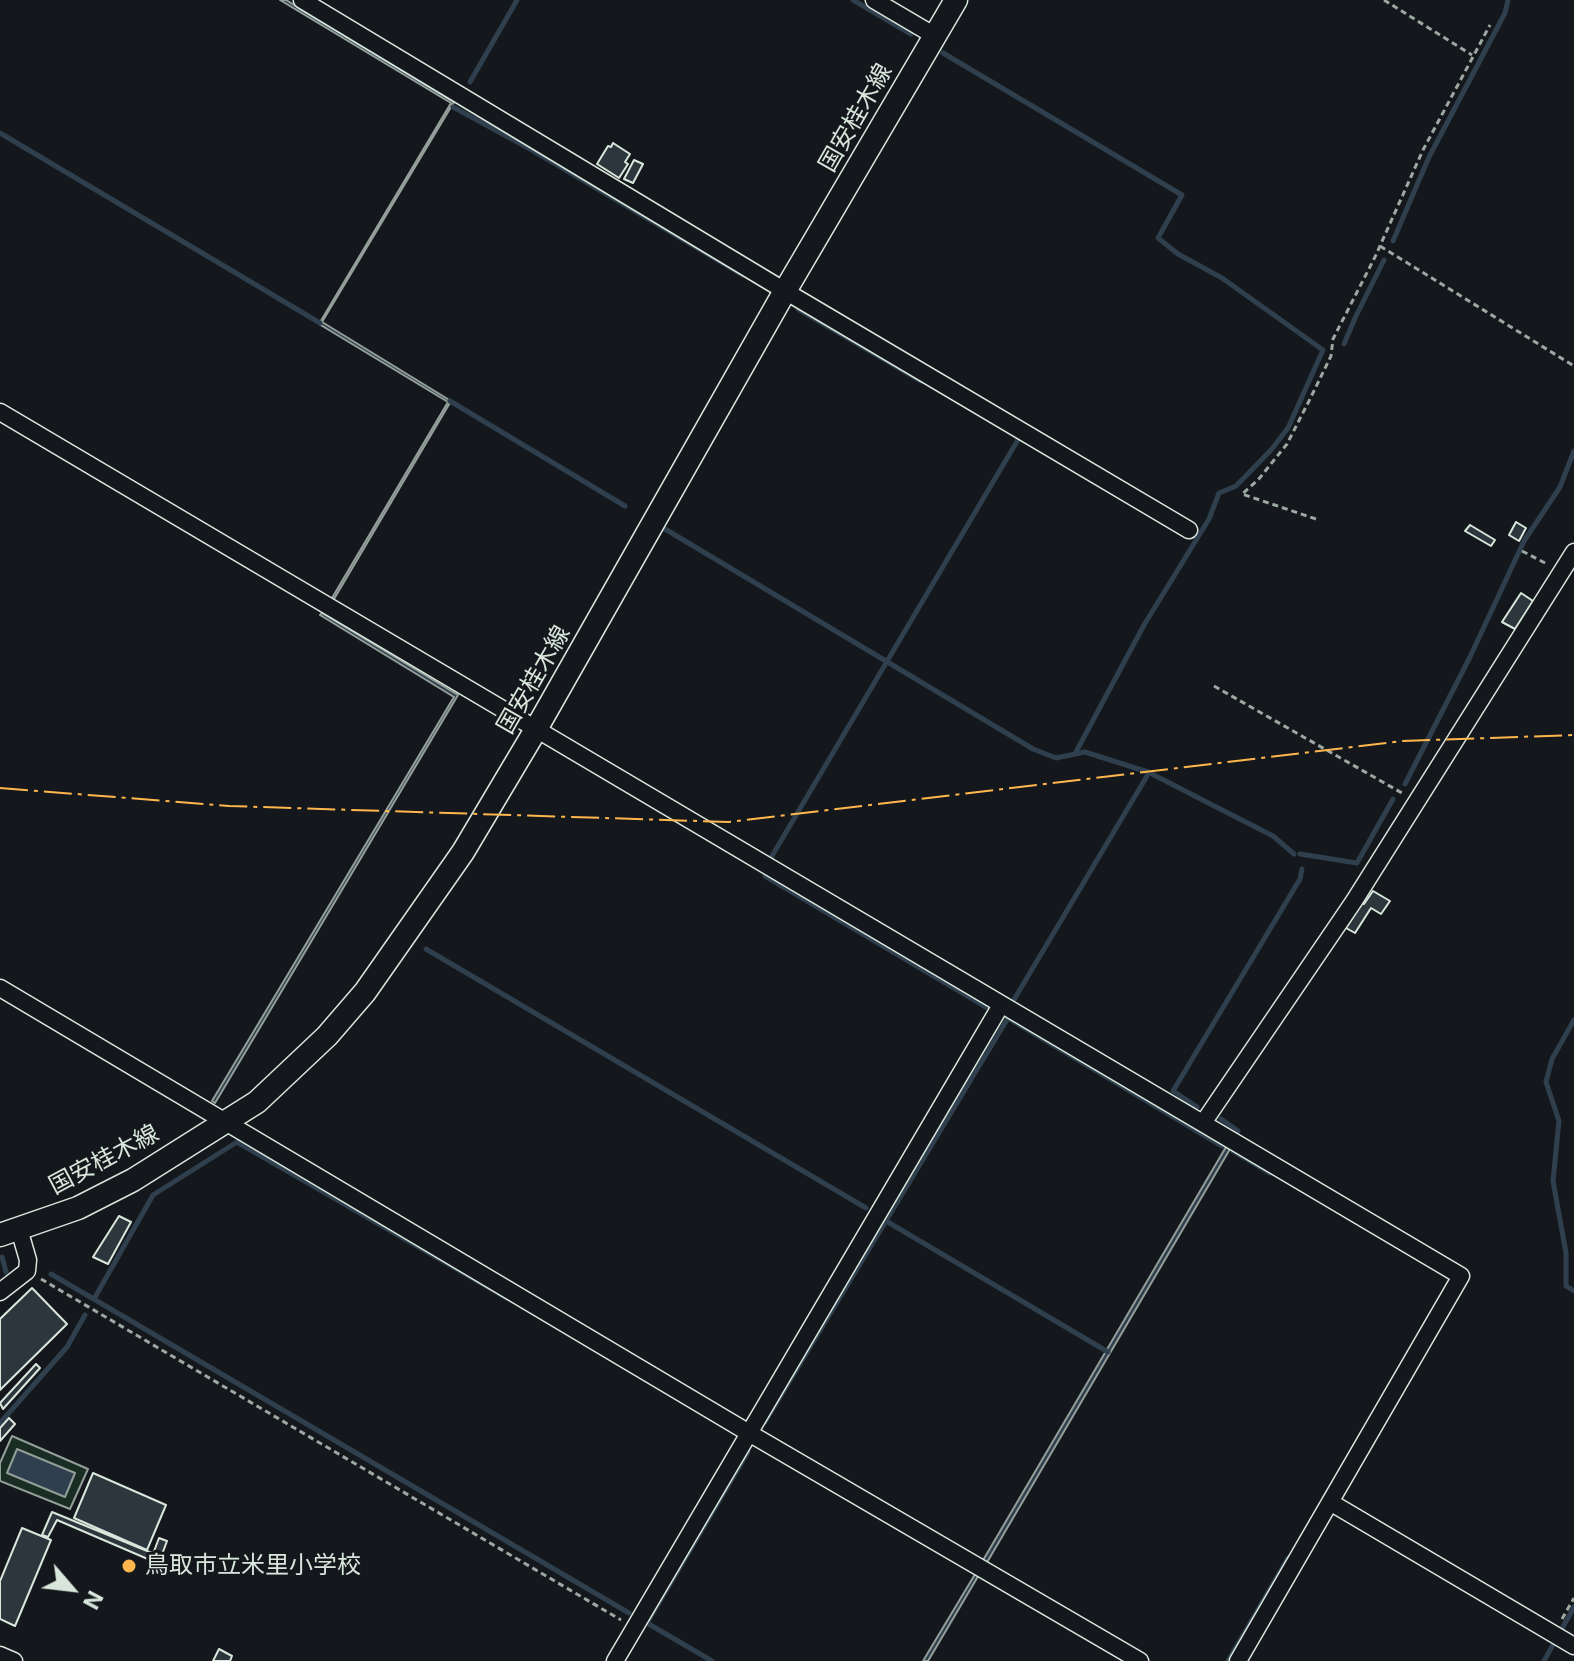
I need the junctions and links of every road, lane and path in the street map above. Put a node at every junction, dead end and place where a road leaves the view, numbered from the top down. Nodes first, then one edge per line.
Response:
1 (302, 0) edge
2 (874, 0) edge
3 (956, 0) edge
4 (1384, 0) edge
5 (1490, 25) dead end
6 (935, 36) junction
7 (1473, 56) junction
8 (1380, 246) junction
9 (785, 291) junction
10 (1574, 366) edge
11 (0, 412) edge
12 (1316, 519) dead end
13 (1189, 530) dead end
14 (1522, 551) dead end
15 (1574, 552) edge
16 (1562, 572) junction
17 (1214, 686) dead end
18 (535, 731) junction
19 (1417, 802) junction
20 (0, 988) edge
21 (1001, 1005) junction
22 (225, 1122) junction
23 (1203, 1123) junction
24 (9, 1232) edge
25 (27, 1271) junction
26 (0, 1292) edge
27 (749, 1433) junction
28 (1330, 1502) junction
29 (1574, 1598) edge
30 (635, 1628) junction
31 (1553, 1634) junction
32 (1574, 1646) edge
33 (0, 1655) edge
34 (14, 1661) edge
35 (615, 1661) edge
36 (1140, 1661) edge
37 (1238, 1661) edge

1 - 9 street
2 - 6 street
3 - 6 main road, 国安桂木線
4 - 7 path
5 - 7 path
6 - 9 main road, 国安桂木線
7 - 8 path
8 - 10 path
8 - 12 path
9 - 13 street
9 - 18 main road, 国安桂木線
11 - 18 street
14 - 16 path
15 - 16 street
16 - 19 street
17 - 19 path
18 - 21 street
18 - 22 main road, 国安桂木線
19 - 23 street
20 - 22 street
21 - 23 street
21 - 27 street
22 - 24 main road, 国安桂木線
22 - 27 street
23 - 28 street
24 - 25 street
25 - 26 street
25 - 30 path
27 - 30 street
27 - 36 street
28 - 31 street
28 - 37 street
29 - 31 path
30 - 35 street
31 - 32 street
33 - 34 street

